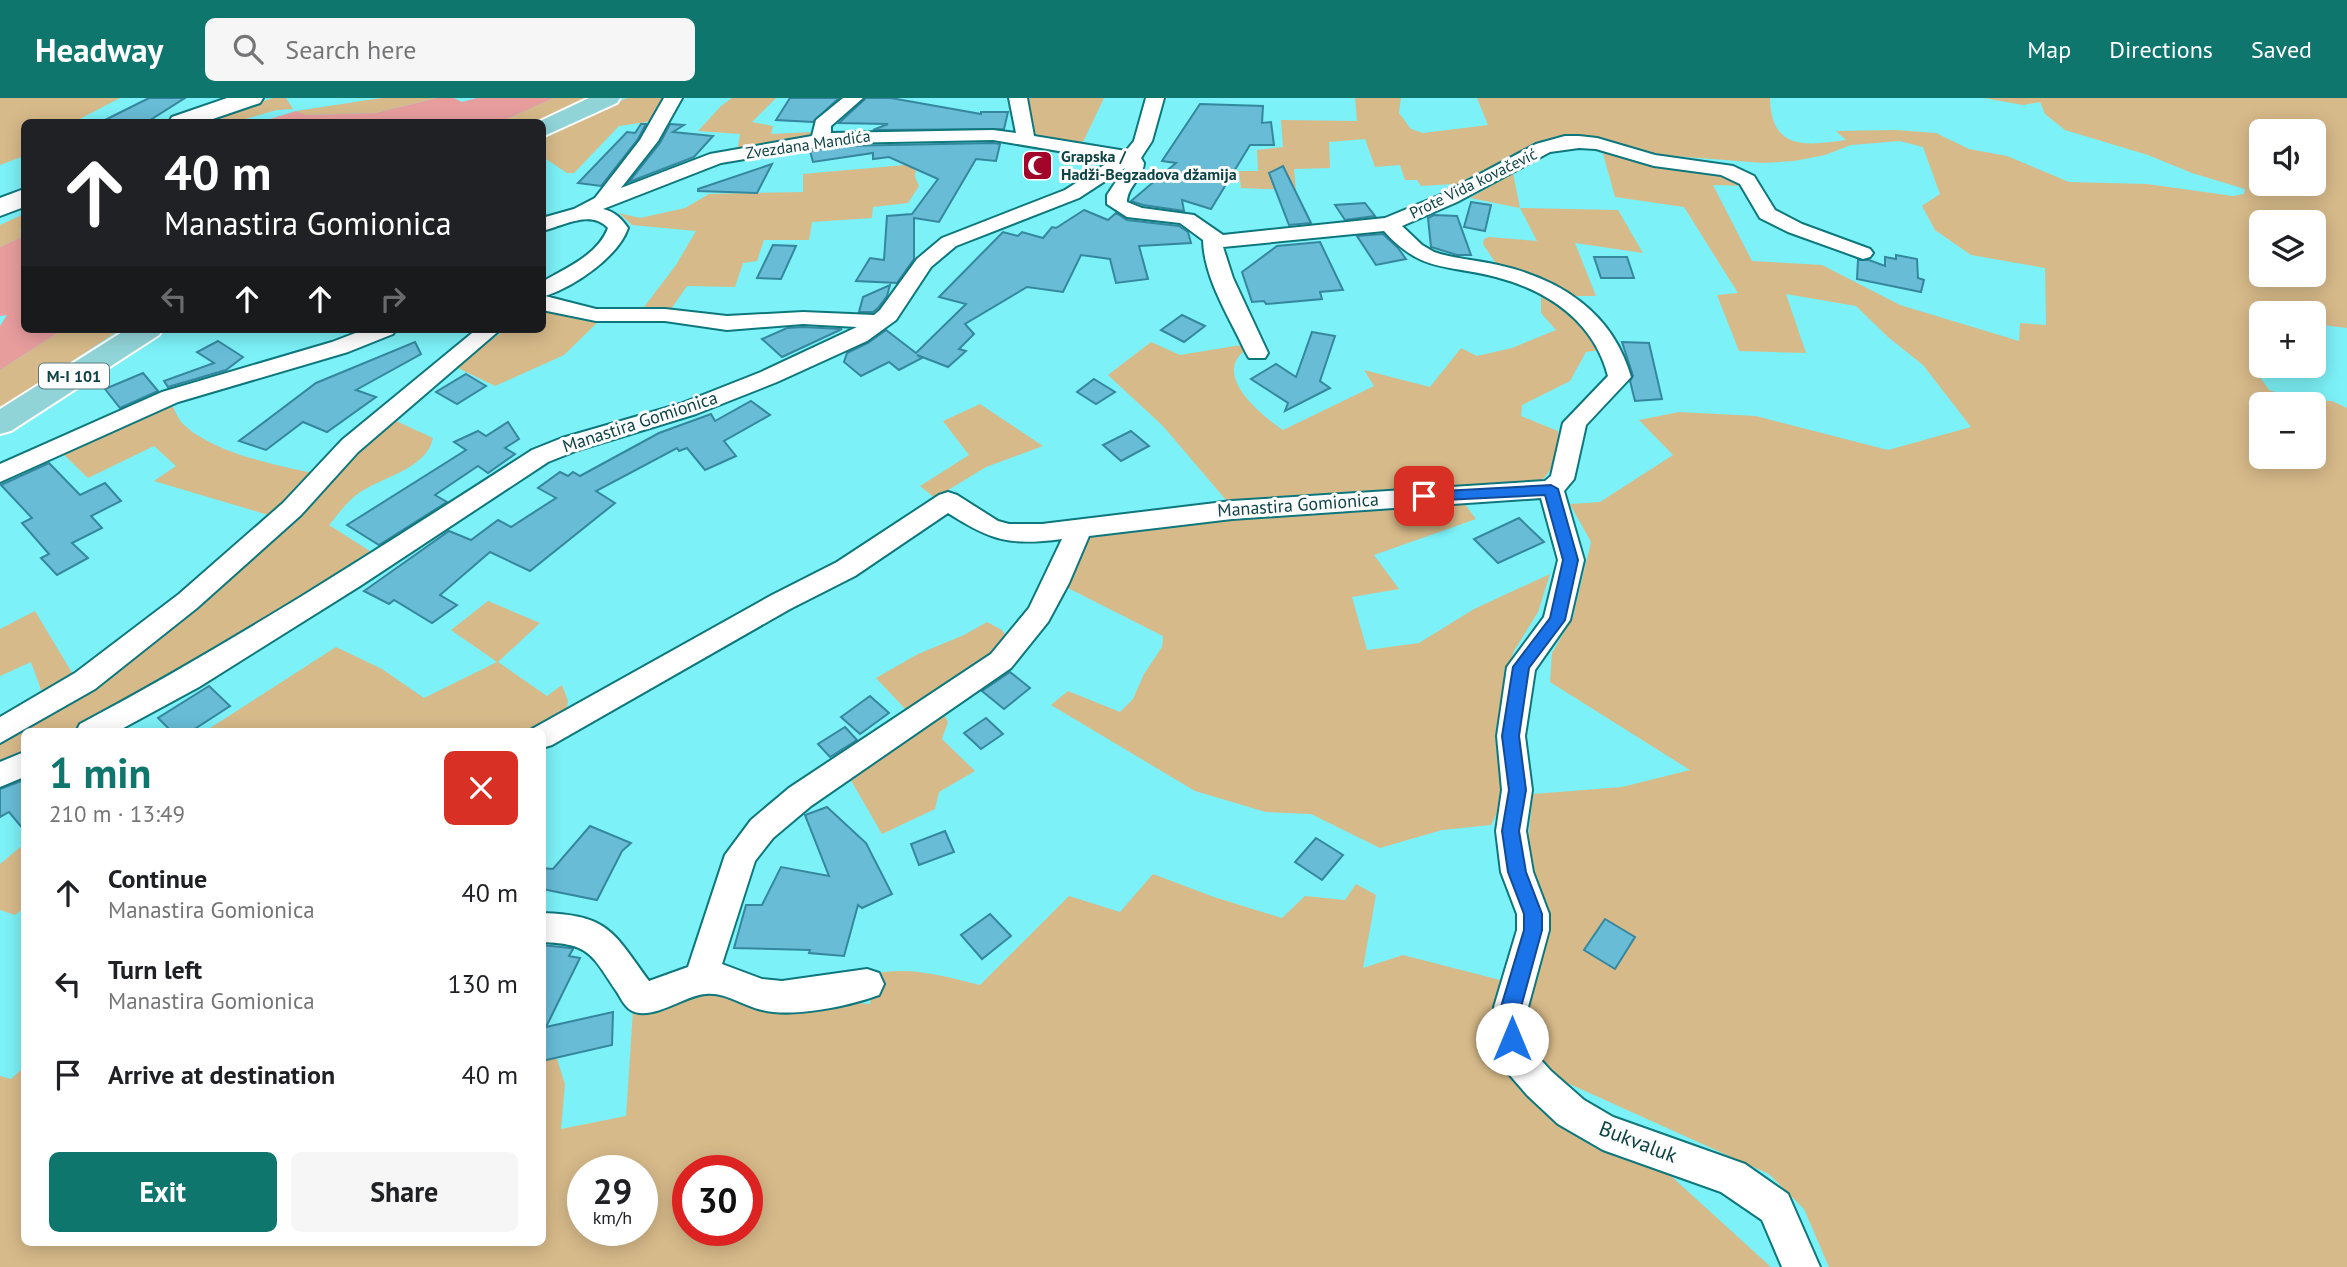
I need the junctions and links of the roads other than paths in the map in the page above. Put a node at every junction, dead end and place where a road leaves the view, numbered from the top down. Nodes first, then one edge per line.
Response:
1 (251, 98) edge
2 (608, 98) edge
3 (673, 98) edge
4 (853, 98) edge
5 (1018, 98) edge
6 (1155, 98) edge
7 (190, 119) edge
8 (546, 128) edge
9 (821, 140) junction
10 (1026, 140) junction
11 (1130, 157) junction
12 (21, 198) edge
13 (602, 202) junction
14 (0, 208) edge
15 (580, 214) junction
16 (546, 224) edge
17 (1389, 224) junction
18 (1213, 239) junction
19 (1863, 253) dead end
20 (546, 288) edge
21 (546, 304) edge
22 (880, 322) junction
23 (142, 333) edge
24 (376, 333) edge
25 (485, 333) edge
26 (1257, 353) dead end
27 (0, 424) edge
28 (0, 474) edge
29 (1551, 489) junction
30 (1079, 529) junction
31 (98, 728) edge
32 (0, 731) edge
33 (546, 735) edge
34 (21, 765) edge
35 (0, 775) edge
36 (546, 927) edge
37 (701, 978) junction
38 (867, 984) dead end
39 (1801, 1267) edge

1 - 7 street
2 - 8 main road
3 - 13 street
4 - 9 street
5 - 10 street
6 - 11 street, Manastira Gomionica
9 - 10 street, Zvezdana Mandića
9 - 13 street, Zvezdana Mandića
10 - 11 street, Zvezdana Mandića
11 - 18 street
11 - 22 street, Manastira Gomionica
12 - 14 street
13 - 15 street, Zvezdana Mandića
15 - 16 street
15 - 20 street
17 - 18 street, Prote Vida kovačević
17 - 19 street, Prote Vida kovačević
17 - 29 street
18 - 26 street
21 - 22 street
22 - 31 street, Manastira Gomionica
23 - 27 main road, M-I 101
24 - 28 street
25 - 32 street
29 - 30 street, Manastira Gomionica
29 - 39 street, Bukvaluk
30 - 33 street, Manastira Gomionica
30 - 37 street
34 - 35 street
36 - 37 street
37 - 38 street

